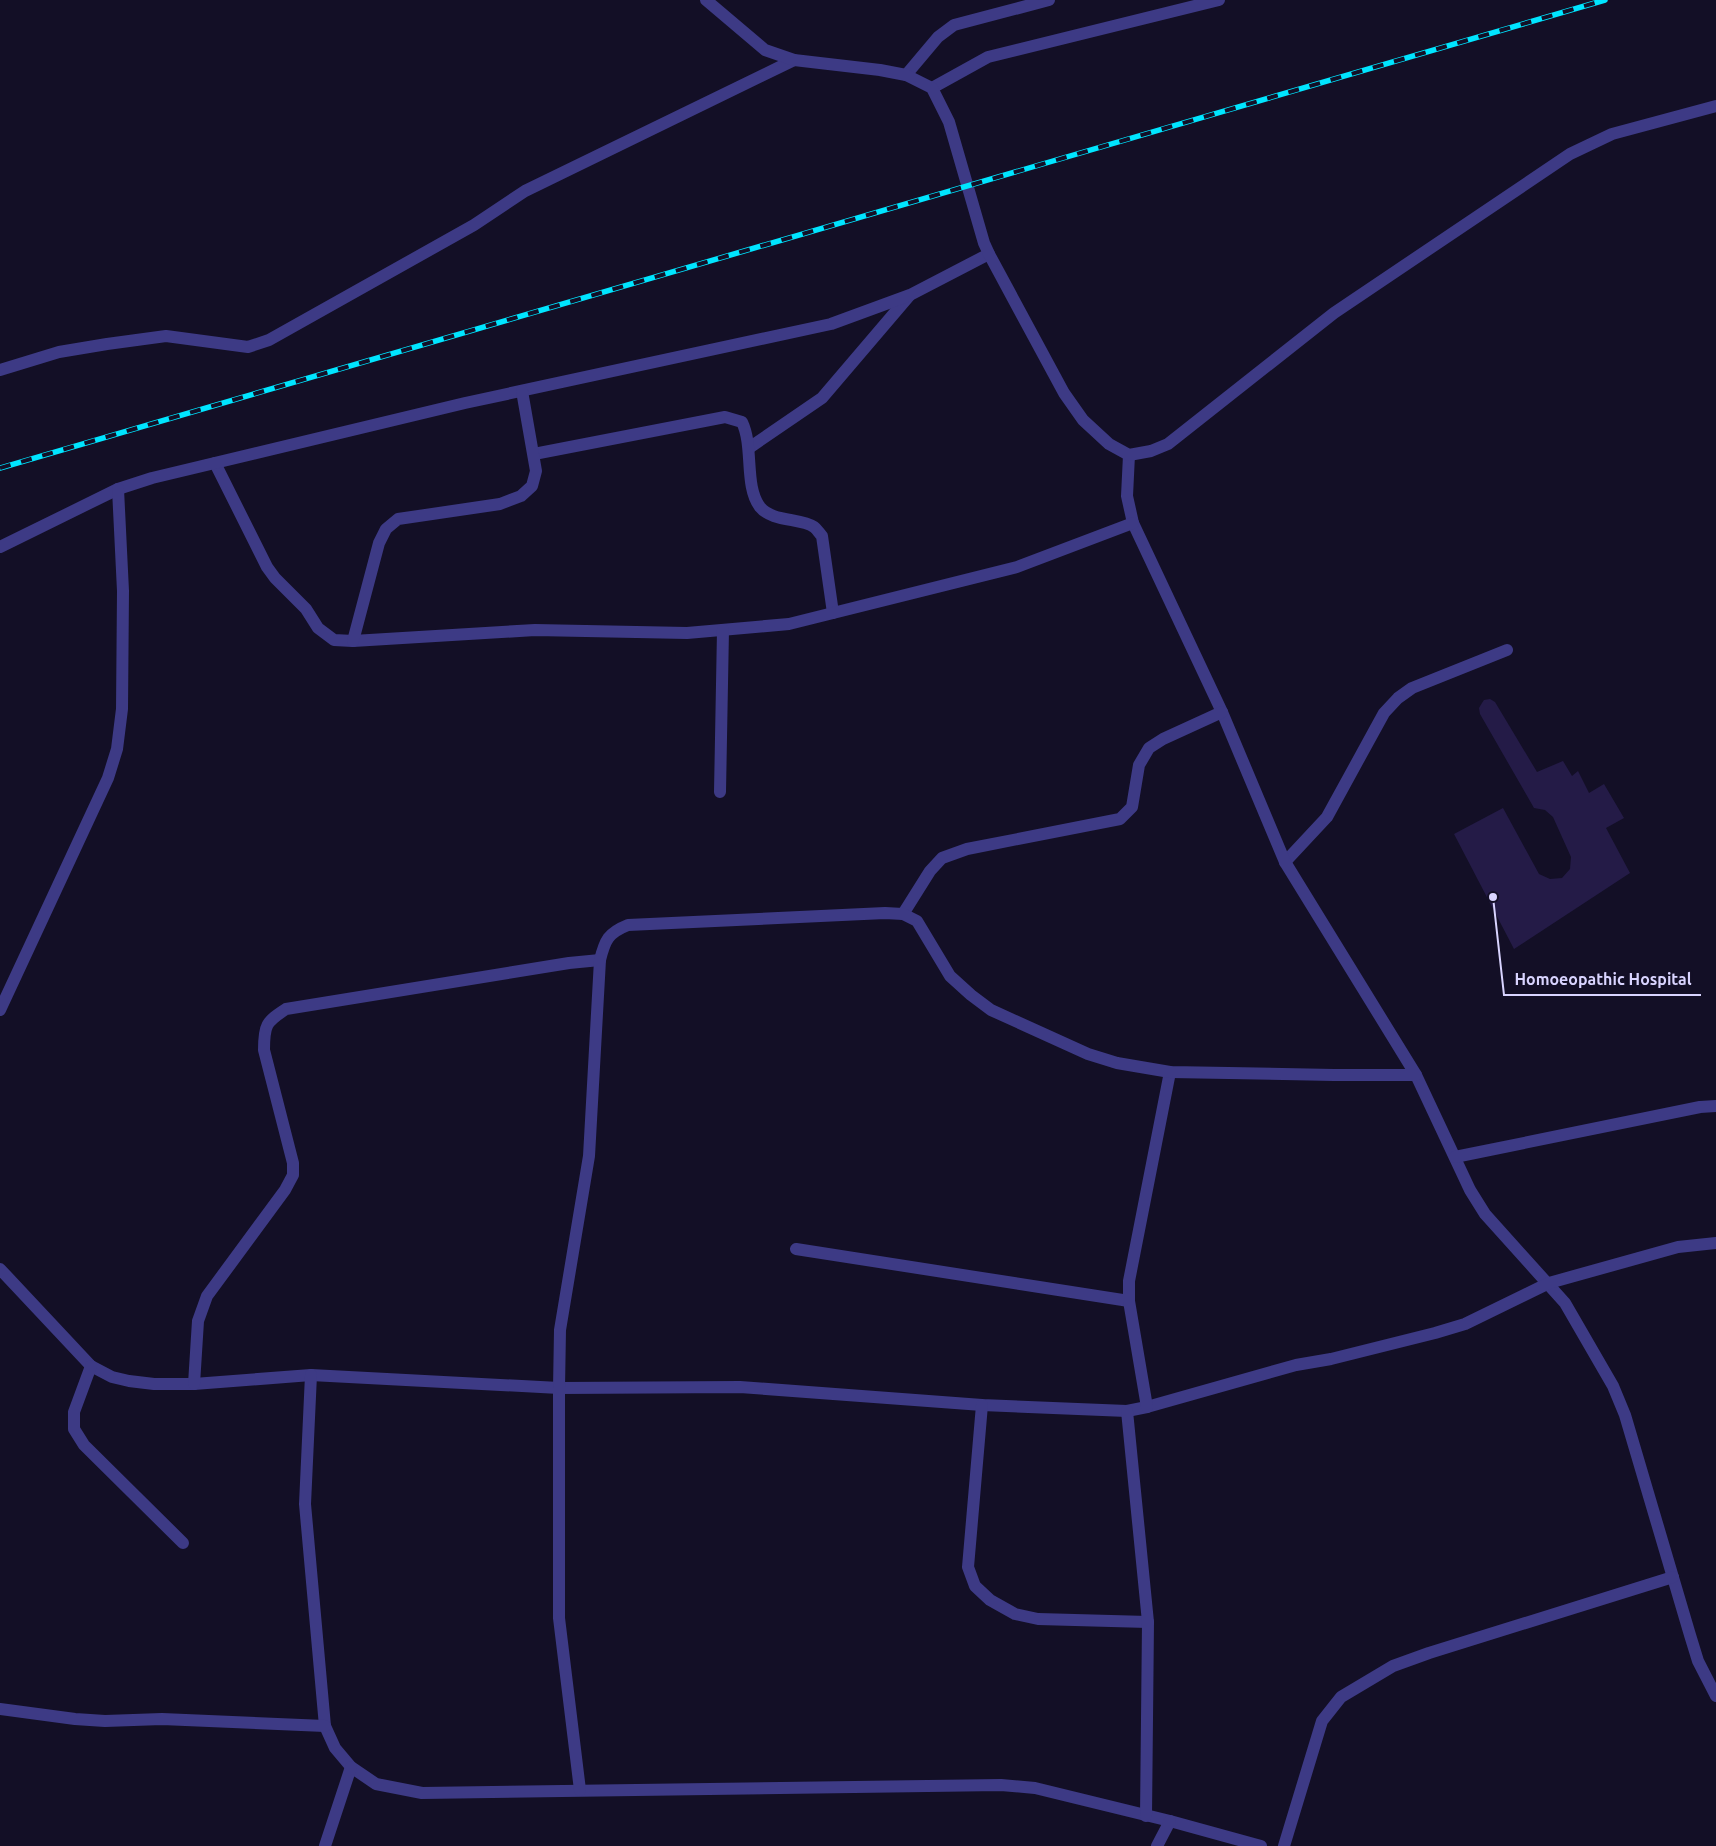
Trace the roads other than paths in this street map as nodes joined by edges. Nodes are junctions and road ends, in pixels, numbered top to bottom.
1 (706, 0) edge
2 (1049, 0) edge
3 (1219, 0) edge
4 (794, 60) junction
5 (906, 75) junction
6 (932, 88) junction
7 (1716, 106) edge
8 (987, 249) junction
9 (910, 295) junction
10 (0, 370) edge
11 (522, 391) junction
12 (749, 448) junction
13 (534, 454) junction
14 (1129, 455) junction
15 (215, 463) junction
16 (118, 489) junction
17 (1133, 523) junction
18 (0, 547) edge
19 (833, 613) junction
20 (723, 630) junction
21 (353, 641) junction
22 (1507, 650) dead end
23 (1222, 712) junction
24 (720, 792) dead end
25 (1285, 862) junction
26 (903, 914) junction
27 (600, 960) junction
28 (0, 1010) edge
29 (1170, 1072) junction
30 (1416, 1075) junction
31 (1716, 1106) edge
32 (1455, 1157) junction
33 (1716, 1243) edge
34 (796, 1249) dead end
35 (0, 1269) edge
36 (1549, 1283) junction
37 (1129, 1301) junction
38 (90, 1366) junction
39 (311, 1375) junction
40 (194, 1384) junction
41 (559, 1388) junction
42 (982, 1405) junction
43 (1147, 1408) junction
44 (1126, 1411) junction
45 (183, 1543) dead end
46 (1672, 1577) junction
47 (1148, 1622) junction
48 (1716, 1696) edge
49 (0, 1709) edge
50 (325, 1726) junction
51 (351, 1767) junction
52 (580, 1790) junction
53 (1146, 1816) junction
54 (1170, 1821) junction
55 (325, 1846) edge
56 (1157, 1846) edge
57 (1261, 1846) edge
58 (1284, 1846) edge

1 - 4 street
2 - 5 street
3 - 6 street
4 - 5 street
4 - 10 street
5 - 6 street
6 - 8 street
7 - 14 street
8 - 9 street
8 - 14 street
9 - 11 street
9 - 12 street
11 - 13 street
11 - 15 street
12 - 13 street
12 - 19 street
13 - 21 street
14 - 17 street
15 - 16 street
15 - 21 street
16 - 18 street
16 - 28 street
17 - 19 street
17 - 23 street
19 - 20 street
20 - 21 street
20 - 24 street
22 - 25 street
23 - 25 street
23 - 26 street
25 - 30 street
26 - 27 street
26 - 29 street
27 - 40 street
27 - 41 street
29 - 30 street
29 - 37 street
30 - 32 street
31 - 32 street
32 - 36 street
33 - 36 street
34 - 37 street
35 - 38 street
36 - 43 street
36 - 46 street
37 - 43 street
38 - 40 street
38 - 45 street
39 - 40 street
39 - 41 street
39 - 50 street
41 - 42 street
41 - 52 street
42 - 44 street
42 - 47 street
43 - 44 street
44 - 47 street
46 - 48 street
46 - 58 street
47 - 53 street
49 - 50 street
50 - 51 street
51 - 52 street
51 - 55 street
52 - 53 street
53 - 54 street
54 - 56 street
54 - 57 street

